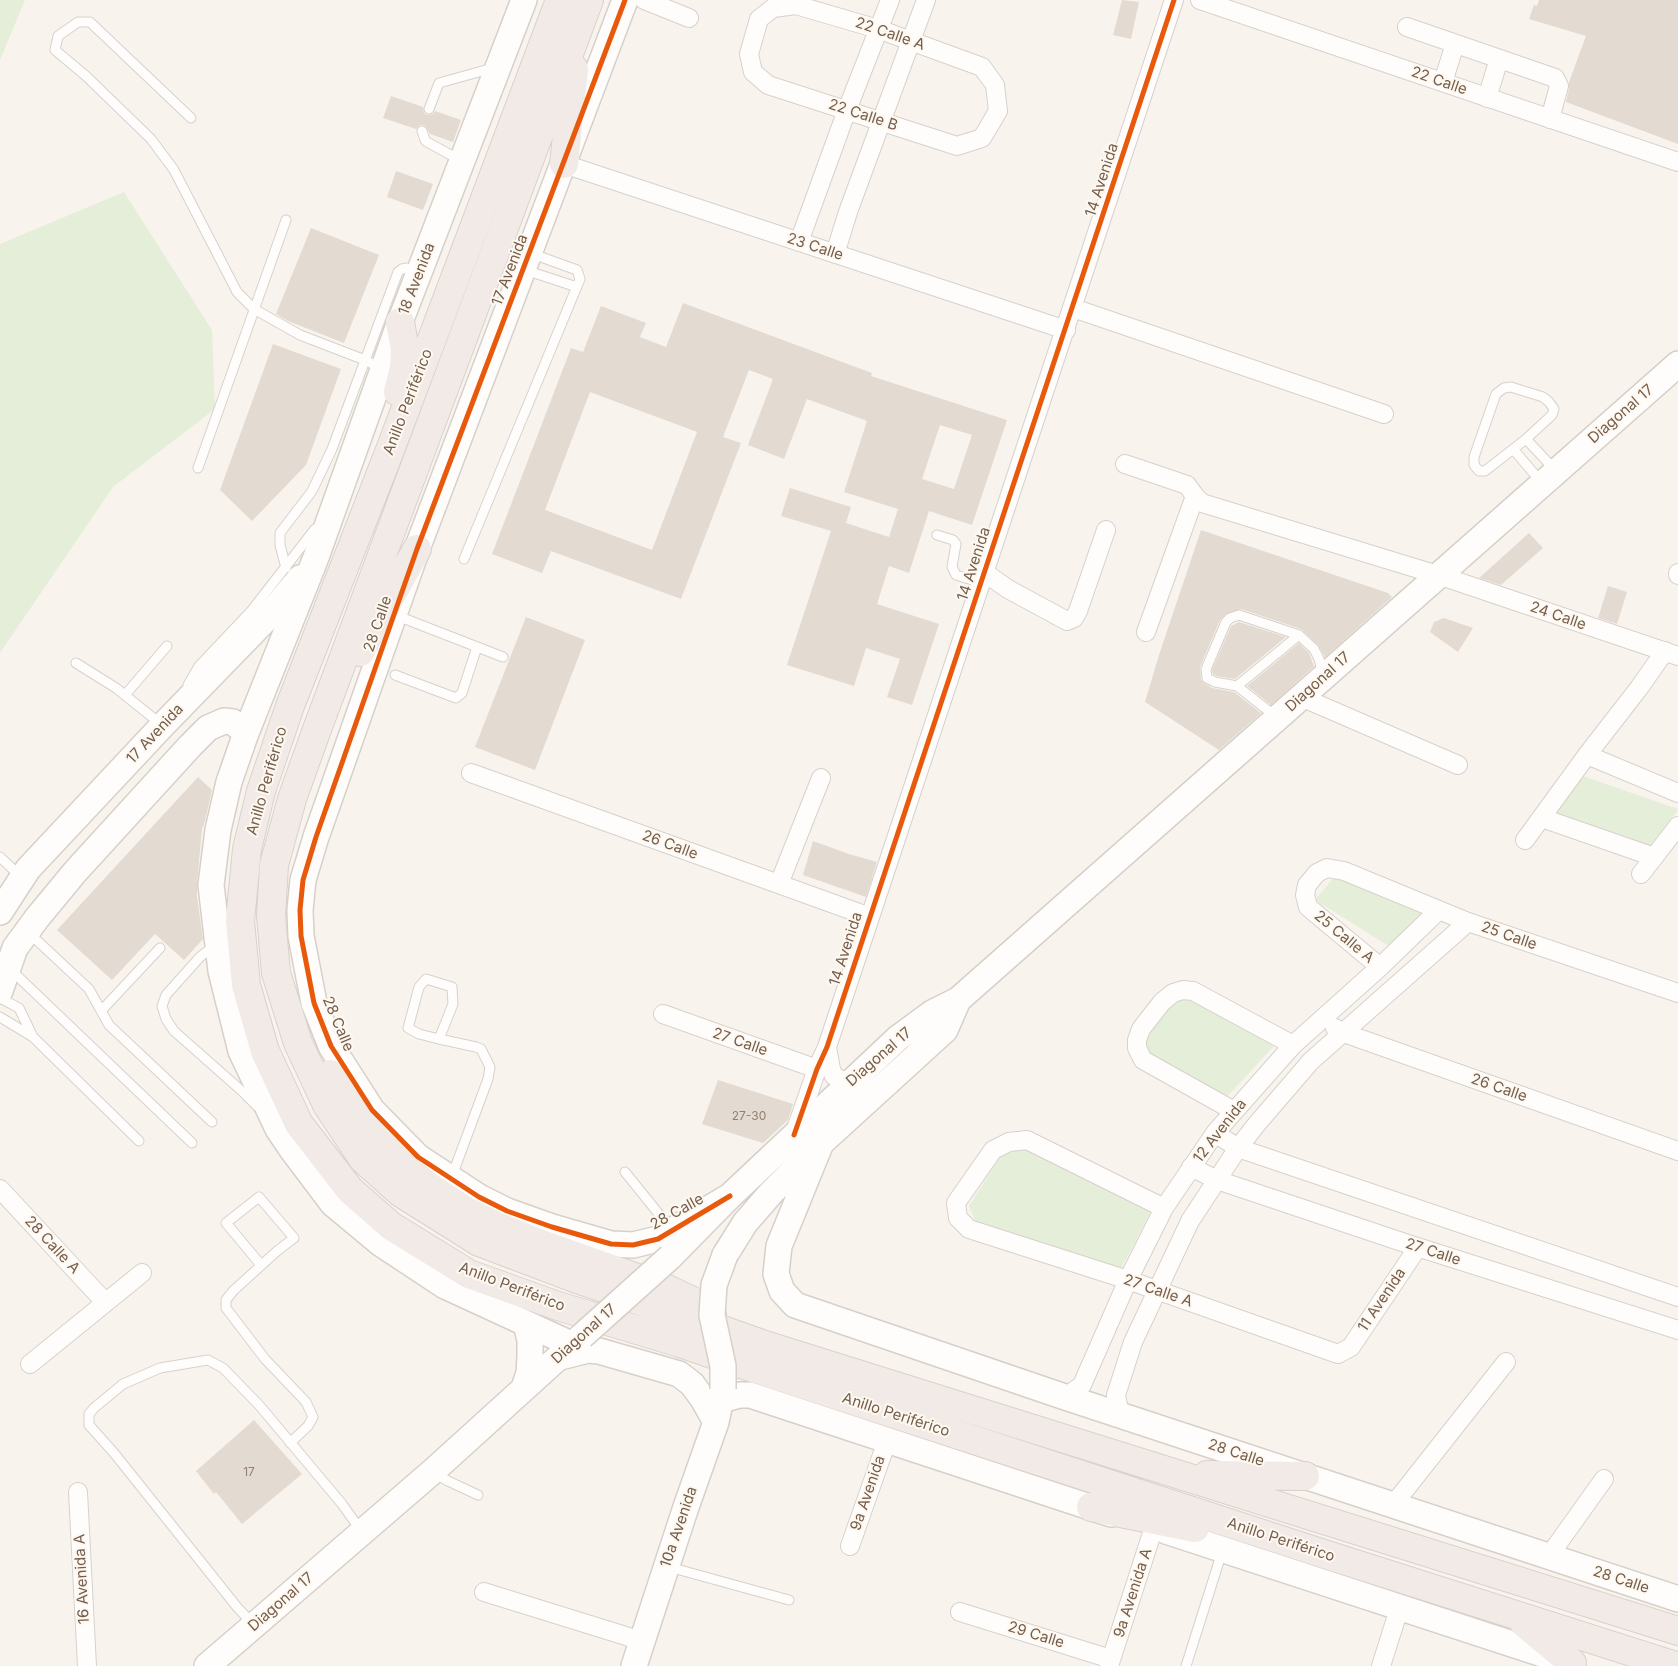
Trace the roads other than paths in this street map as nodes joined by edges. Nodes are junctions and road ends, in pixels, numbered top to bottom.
1 (524, 0) edge
2 (560, 0) edge
3 (589, 0) edge
4 (625, 0) edge
5 (644, 0) edge
6 (890, 0) edge
7 (926, 0) edge
8 (1174, 0) edge
9 (1200, 0) edge
10 (690, 18) dead end
11 (1407, 27) dead end
12 (578, 29) junction
13 (878, 29) junction
14 (911, 41) junction
15 (1455, 44) junction
16 (1499, 59) junction
17 (498, 67) junction
18 (1443, 82) junction
19 (768, 84) joint
20 (1487, 98) junction
21 (429, 109) dead end
22 (847, 110) junction
23 (191, 118) dead end
24 (1550, 119) junction
25 (882, 121) junction
26 (422, 131) dead end
27 (957, 146) joint
28 (462, 162) junction
29 (1678, 162) edge
30 (564, 164) junction
31 (286, 220) dead end
32 (799, 242) junction
33 (835, 254) junction
34 (527, 261) junction
35 (419, 273) junction
36 (577, 288) junction
37 (1073, 308) junction
38 (254, 309) junction
39 (400, 322) junction
40 (1066, 330) junction
41 (1678, 364) edge
42 (374, 365) junction
43 (1384, 414) dead end
44 (1526, 439) junction
45 (1513, 449) junction
46 (390, 450) junction
47 (1126, 464) dead end
48 (198, 468) dead end
49 (1549, 477) junction
50 (343, 484) junction
51 (1195, 496) junction
52 (1106, 530) dead end
53 (937, 535) dead end
54 (417, 549) junction
55 (464, 558) dead end
56 (315, 560) junction
57 (286, 568) junction
58 (1438, 575) junction
59 (983, 578) junction
60 (394, 615) junction
61 (1146, 632) dead end
62 (1299, 635) junction
63 (167, 646) dead end
64 (477, 647) junction
65 (1671, 654) edge
66 (503, 657) dead end
67 (76, 663) dead end
68 (395, 675) dead end
69 (1323, 677) junction
70 (1237, 686) junction
71 (125, 695) junction
72 (1300, 698) junction
73 (1277, 718) junction
74 (163, 726) junction
75 (316, 732) junction
76 (246, 733) junction
77 (190, 746) junction
78 (1587, 755) junction
79 (1458, 765) dead end
80 (471, 772) dead end
81 (821, 778) dead end
82 (1678, 793) edge
83 (1542, 818) junction
84 (1678, 826) edge
85 (1525, 840) dead end
86 (0, 857) edge
87 (1654, 857) junction
88 (1344, 871) joint
89 (1641, 874) dead end
90 (22, 878) junction
91 (779, 884) junction
92 (1439, 910) junction
93 (0, 912) edge
94 (870, 917) junction
95 (1468, 922) junction
96 (27, 931) junction
97 (217, 943) junction
98 (160, 948) dead end
99 (1380, 967) junction
100 (8, 968) junction
101 (276, 973) junction
102 (0, 991) edge
103 (1678, 992) edge
104 (0, 998) edge
105 (958, 1000) junction
106 (101, 1010) junction
107 (663, 1014) dead end
108 (0, 1017) edge
109 (1323, 1020) junction
110 (1344, 1033) junction
111 (33, 1037) junction
112 (440, 1039) junction
113 (1293, 1045) junction
114 (828, 1047) junction
115 (817, 1069) junction
116 (852, 1081) junction
117 (1234, 1110) junction
118 (212, 1122) dead end
119 (278, 1129) junction
120 (1215, 1133) junction
121 (794, 1135) junction
122 (139, 1141) dead end
123 (192, 1143) dead end
124 (821, 1143) junction
125 (1238, 1148) junction
126 (1678, 1151) edge
127 (1191, 1168) junction
128 (625, 1172) dead end
129 (450, 1179) junction
130 (1217, 1180) junction
131 (0, 1188) edge
132 (730, 1196) junction
133 (1164, 1208) junction
134 (672, 1231) junction
135 (1418, 1247) junction
136 (261, 1265) junction
137 (142, 1273) dead end
138 (1128, 1280) junction
139 (1157, 1290) junction
140 (1678, 1297) edge
141 (104, 1302) junction
142 (712, 1315) junction
143 (526, 1324) junction
144 (1678, 1330) edge
145 (572, 1346) junction
146 (1345, 1352) joint
147 (1506, 1362) dead end
148 (30, 1364) dead end
149 (524, 1388) junction
150 (1062, 1396) junction
151 (720, 1403) junction
152 (1120, 1415) junction
153 (887, 1441) junction
154 (290, 1443) junction
155 (432, 1472) junction
156 (1177, 1474) junction
157 (1305, 1476) junction
158 (1604, 1479) dead end
159 (78, 1492) dead end
160 (478, 1495) dead end
161 (1393, 1505) junction
162 (1091, 1507) junction
163 (1154, 1527) junction
164 (362, 1532) junction
165 (850, 1546) dead end
166 (1223, 1549) junction
167 (1318, 1552) junction
168 (1549, 1556) junction
169 (666, 1566) junction
170 (484, 1592) dead end
171 (1678, 1599) edge
172 (789, 1600) dead end
173 (1400, 1606) junction
174 (960, 1612) dead end
175 (1513, 1614) junction
176 (254, 1625) junction
177 (1678, 1631) edge
178 (642, 1641) junction
179 (1110, 1662) edge
180 (213, 1665) edge
181 (1576, 1665) edge
182 (87, 1666) edge
183 (634, 1666) edge
184 (1186, 1666) edge
185 (1381, 1666) edge
186 (1676, 1666) edge

1 - 17 street, 18 Avenida
2 - 46 highway, Anillo Periférico
3 - 12 highway, Anillo Periférico
4 - 30 street, 17 Avenida
5 - 10 street
6 - 13 street
7 - 14 street
8 - 37 street, 14 Avenida
9 - 18 street, 22 Calle
11 - 15 street
12 - 30 highway
12 - 75 highway, Anillo Periférico
13 - 14 street, 22 Calle A
13 - 19 street, 22 Calle A
13 - 22 street
14 - 25 street
14 - 27 street, 22 Calle A
15 - 16 street
15 - 18 street
16 - 20 street
16 - 24 street
17 - 21 lane
17 - 28 street, 18 Avenida
18 - 20 street, 22 Calle
19 - 22 street, 22 Calle B
20 - 24 street, 22 Calle
22 - 25 street, 22 Calle B
22 - 32 street
23 - 38 lane
24 - 29 street, 22 Calle
25 - 27 street, 22 Calle B
25 - 33 street
26 - 28 lane
28 - 35 street, 18 Avenida
30 - 32 street, 23 Calle
30 - 34 street, 17 Avenida
31 - 38 lane
32 - 33 street, 23 Calle
33 - 40 street, 23 Calle
34 - 36 lane
34 - 36 lane
34 - 54 street, 17 Avenida
35 - 39 street, 18 Avenida
35 - 42 lane
36 - 55 lane
37 - 40 street, 14 Avenida
37 - 43 street
38 - 42 lane
38 - 48 lane
39 - 42 street, 18 Avenida
39 - 46 highway
40 - 59 street, 14 Avenida
41 - 49 street, Diagonal 17
42 - 50 street, 18 Avenida
42 - 57 lane
44 - 45 lane
44 - 45 lane
44 - 49 lane
45 - 49 lane
46 - 167 highway, Anillo Periférico
47 - 51 street, 24 Calle
49 - 58 street, Diagonal 17
50 - 56 street, 18 Avenida
50 - 57 lane
51 - 58 street, 24 Calle
51 - 61 street
52 - 59 street
53 - 59 lane
54 - 60 street, 28 Calle
54 - 75 highway
56 - 74 street, 17 Avenida
56 - 76 street, Anillo Periférico
57 - 74 lane
58 - 65 street, 24 Calle
58 - 69 street, Diagonal 17
59 - 94 street, 14 Avenida
60 - 64 lane
60 - 129 street, 28 Calle
62 - 69 lane
62 - 70 lane
62 - 70 lane
63 - 71 lane
64 - 66 lane
64 - 68 lane
65 - 78 street
67 - 71 lane
69 - 72 street, Diagonal 17
70 - 73 lane
71 - 74 lane
72 - 73 street, Diagonal 17
72 - 79 street
73 - 105 street, Diagonal 17
74 - 77 street
74 - 90 street, 17 Avenida
75 - 101 highway, Anillo Periférico
76 - 77 street
76 - 97 street, Anillo Periférico
77 - 96 street
78 - 82 street
78 - 83 street
80 - 91 street, 26 Calle
81 - 91 street
83 - 85 street
83 - 87 street
84 - 87 street
86 - 90 lane
87 - 89 street
88 - 92 street, 25 Calle
88 - 99 street, 25 Calle A
90 - 93 street, 17 Avenida
91 - 94 street, 26 Calle
92 - 95 street, 25 Calle
92 - 99 street, 12 Avenida
94 - 114 street, 14 Avenida
95 - 103 street, 25 Calle
95 - 110 street, 12 Avenida
96 - 100 street
96 - 106 lane
97 - 119 street, Anillo Periférico
97 - 119 lane
98 - 106 lane
99 - 109 street, 12 Avenida
100 - 102 street
100 - 123 lane
101 - 142 highway
101 - 156 highway, Anillo Periférico
104 - 111 lane
105 - 116 street, Diagonal 17
105 - 124 street, Diagonal 17
106 - 118 lane
107 - 115 street, 27 Calle
108 - 111 lane
109 - 110 street, 26 Calle
109 - 113 street, 12 Avenida
110 - 125 street, 12 Avenida
110 - 126 street, 26 Calle
111 - 122 lane
112 - 112 lane
112 - 129 lane
113 - 117 street, 12 Avenida
113 - 117 street
114 - 115 street, 14 Avenida
114 - 116 street, 14 Avenida
115 - 121 street, 14 Avenida
116 - 121 street, Diagonal 17
117 - 120 street, 12 Avenida
119 - 143 street, Anillo Periférico
120 - 125 street
120 - 127 street, 12 Avenida
121 - 132 street, Diagonal 17
124 - 142 street, Diagonal 17, bridge
124 - 150 street, 28 Calle
125 - 130 street, 12 Avenida
125 - 140 street
127 - 130 street, 27 Calle
127 - 133 street, 12 Avenida
128 - 134 lane
129 - 134 street, 28 Calle
130 - 135 street, 27 Calle
130 - 139 street, 12 Avenida
131 - 141 street, 28 Calle A
132 - 134 street, 28 Calle
132 - 145 street, Diagonal 17, bridge
133 - 138 street, 12 Avenida
133 - 138 street, 27 Calle A
135 - 144 street, 27 Calle
135 - 146 street, 11 Avenida
136 - 136 lane
136 - 154 lane
137 - 141 street
138 - 139 street, 27 Calle A
138 - 150 street, 12 Avenida
139 - 146 street, 27 Calle A
139 - 152 street, 12 Avenida
141 - 148 street
142 - 151 street, Diagonal 17, bridge
143 - 145 street, Anillo Periférico
143 - 149 street
145 - 149 street, Diagonal 17
145 - 151 street
147 - 161 street
149 - 155 street, Diagonal 17
150 - 152 street, 28 Calle
151 - 153 street
151 - 169 street, 10a Avenida
152 - 157 street, 28 Calle
153 - 162 street
153 - 165 street, 9a Avenida
154 - 164 lane
154 - 176 lane
155 - 160 lane
155 - 164 street, Diagonal 17
156 - 157 highway
156 - 177 highway, Anillo Periférico
157 - 161 street, 28 Calle
158 - 168 street
159 - 182 street, 16 Avenida A
161 - 168 street, 28 Calle
162 - 163 street
162 - 167 highway
163 - 166 street
163 - 179 street, 9a Avenida A
164 - 176 street, Diagonal 17
166 - 173 street
166 - 184 lane
167 - 175 highway, Anillo Periférico
168 - 171 street, 28 Calle
169 - 172 lane
169 - 178 street, 10a Avenida
170 - 178 street
173 - 181 street
173 - 185 street
174 - 179 street, 29 Calle
175 - 181 highway
175 - 186 highway, Anillo Periférico
176 - 180 street, Diagonal 17
178 - 183 street, 10a Avenida

